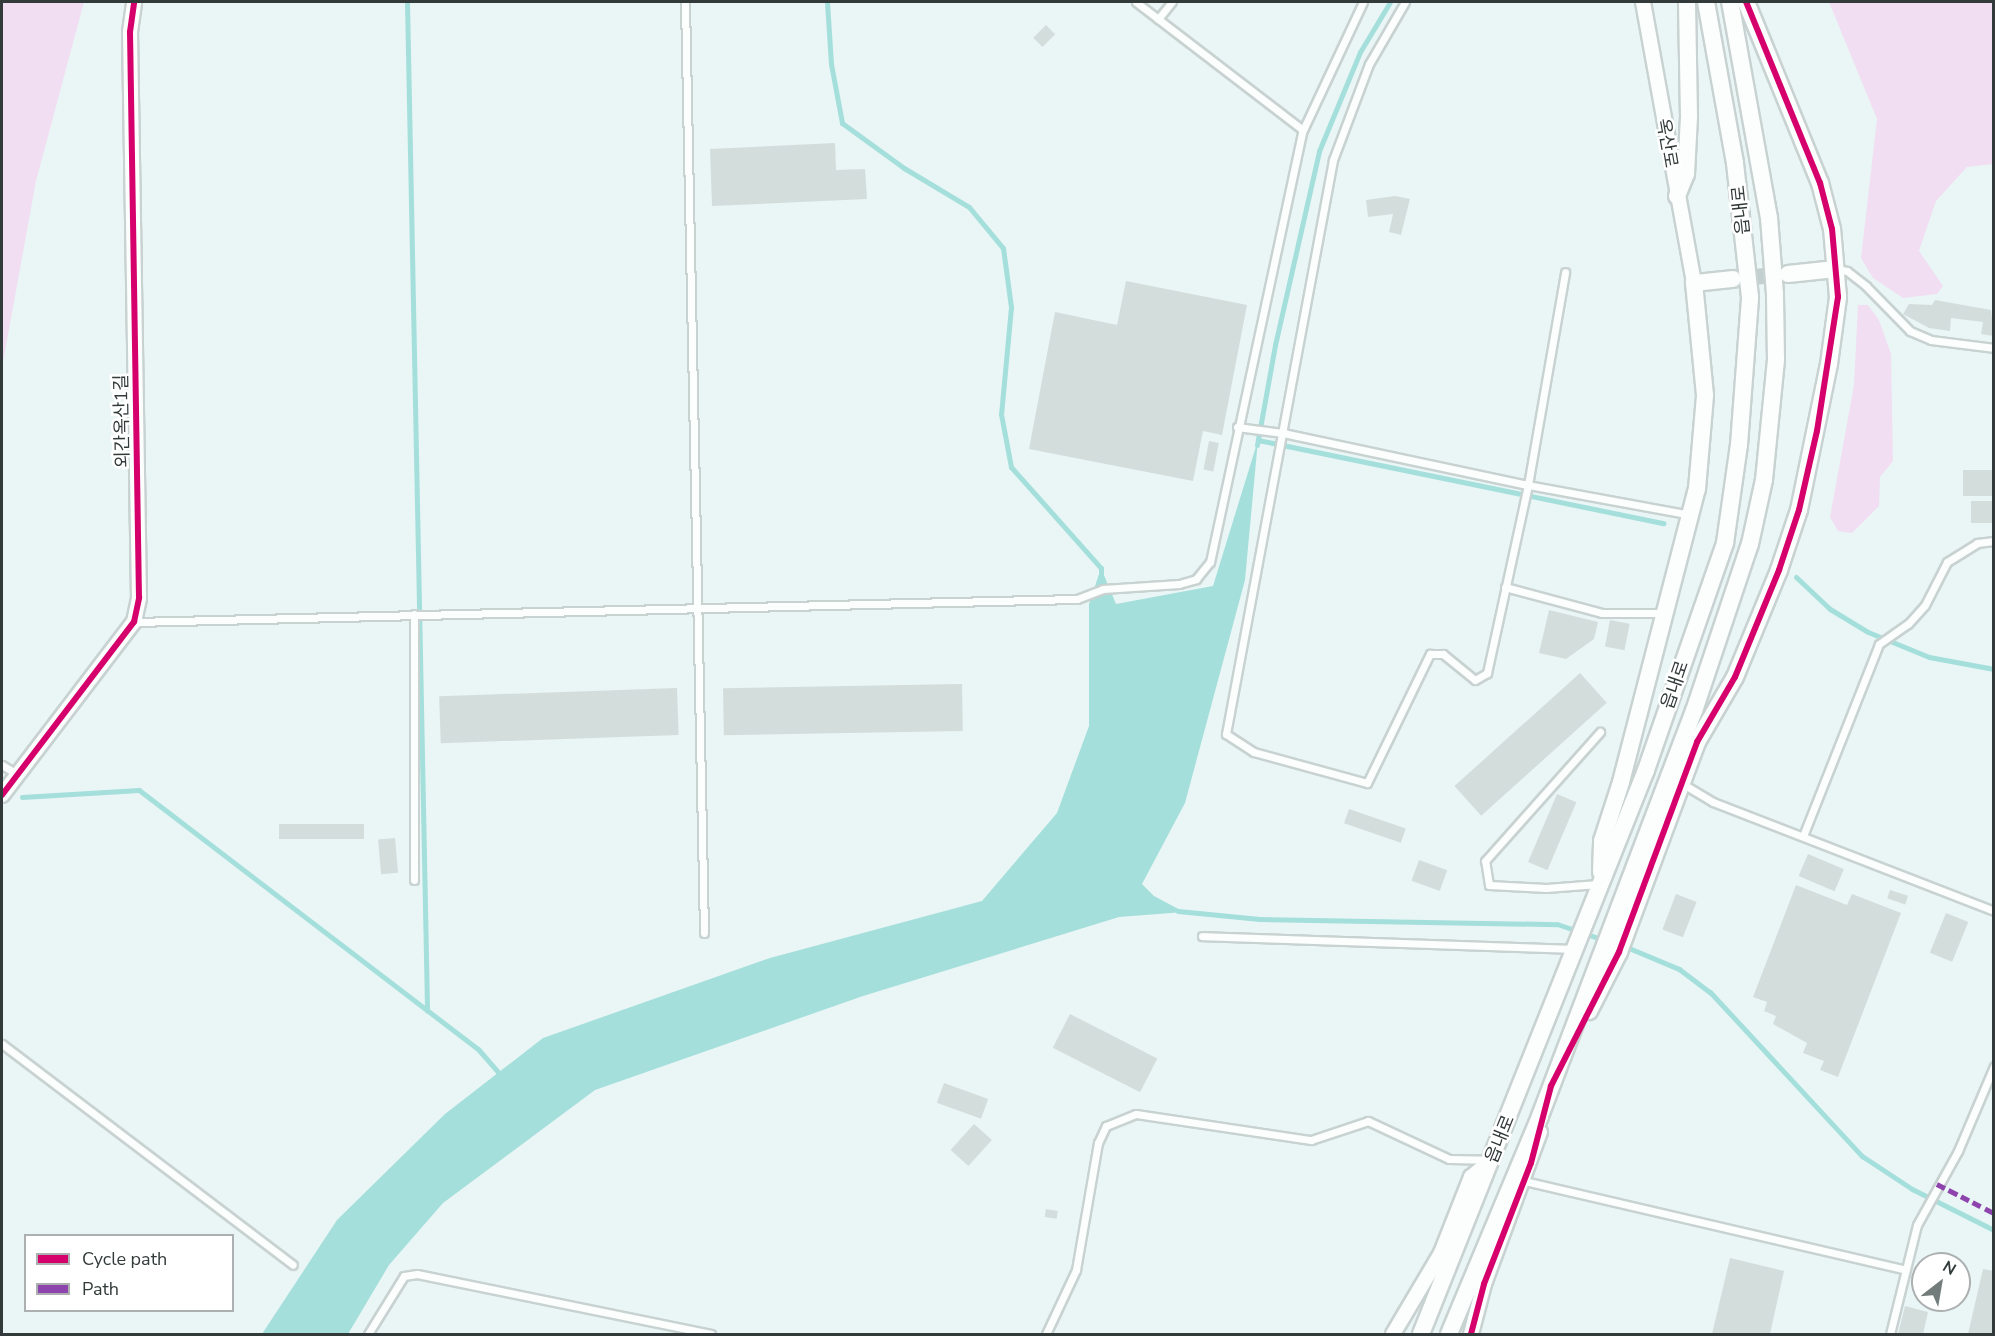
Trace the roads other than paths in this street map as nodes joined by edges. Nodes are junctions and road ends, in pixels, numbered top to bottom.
1 (134, 2) edge
2 (685, 2) edge
3 (1137, 2) edge
4 (1172, 2) edge
5 (1363, 2) edge
6 (1405, 2) edge
7 (1643, 2) edge
8 (1687, 2) edge
9 (1706, 2) edge
10 (1730, 2) edge
11 (1746, 2) edge
12 (1158, 19) junction
13 (1303, 130) junction
14 (1677, 196) junction
15 (1836, 269) junction
16 (1565, 272) dead end
17 (1788, 274) tunnel mouth
18 (1732, 279) tunnel mouth
19 (1694, 283) junction
20 (1994, 348) edge
21 (1237, 427) junction
22 (1283, 433) junction
23 (1528, 485) junction
24 (1691, 515) junction
25 (1994, 541) edge
26 (1505, 587) junction
27 (699, 607) junction
28 (1666, 613) junction
29 (414, 614) junction
30 (134, 622) junction
31 (1600, 732) dead end
32 (2, 765) edge
33 (17, 774) junction
34 (1681, 783) junction
35 (2, 795) edge
36 (1803, 836) junction
37 (414, 880) dead end
38 (1601, 884) junction
39 (1994, 912) edge
40 (704, 933) dead end
41 (1202, 936) dead end
42 (1576, 946) junction
43 (2, 1044) edge
44 (1994, 1066) edge
45 (1551, 1086) junction
46 (1491, 1160) junction
47 (1524, 1181) junction
48 (293, 1265) dead end
49 (1903, 1269) junction
50 (368, 1335) edge
51 (711, 1335) edge
52 (1046, 1335) edge
53 (1393, 1335) edge
54 (1421, 1335) edge
55 (1449, 1335) edge
56 (1471, 1335) edge
57 (1890, 1335) edge

1 - 30 street, 외간옥산1길
2 - 27 lane
3 - 12 lane
4 - 12 lane
5 - 13 lane
6 - 22 lane
7 - 14 street, 옥산로
8 - 14 street
9 - 38 street, 읍내로
10 - 45 street, 읍내로
11 - 15 street
12 - 13 lane
13 - 21 lane
14 - 19 street, 옥산로
15 - 17 street
15 - 20 lane
15 - 34 street
16 - 23 lane
18 - 19 street
19 - 24 street
21 - 22 lane
21 - 27 lane
22 - 23 lane
22 - 26 lane
23 - 24 lane
23 - 26 lane
24 - 28 street
25 - 36 lane
26 - 28 lane
27 - 29 lane
27 - 40 lane
28 - 38 street
29 - 30 lane
29 - 37 lane
30 - 33 street, 외간옥산1길
31 - 38 lane
32 - 33 lane
33 - 35 street, 외간옥산1길
34 - 36 lane
34 - 45 street
36 - 39 lane
38 - 42 street, 읍내로
41 - 42 lane
42 - 46 street, 읍내로
43 - 48 lane
44 - 49 lane
45 - 47 street
45 - 55 street, 읍내로
46 - 52 lane
46 - 53 street
46 - 54 street, 읍내로
47 - 49 lane
47 - 56 street
49 - 57 lane
50 - 51 lane

